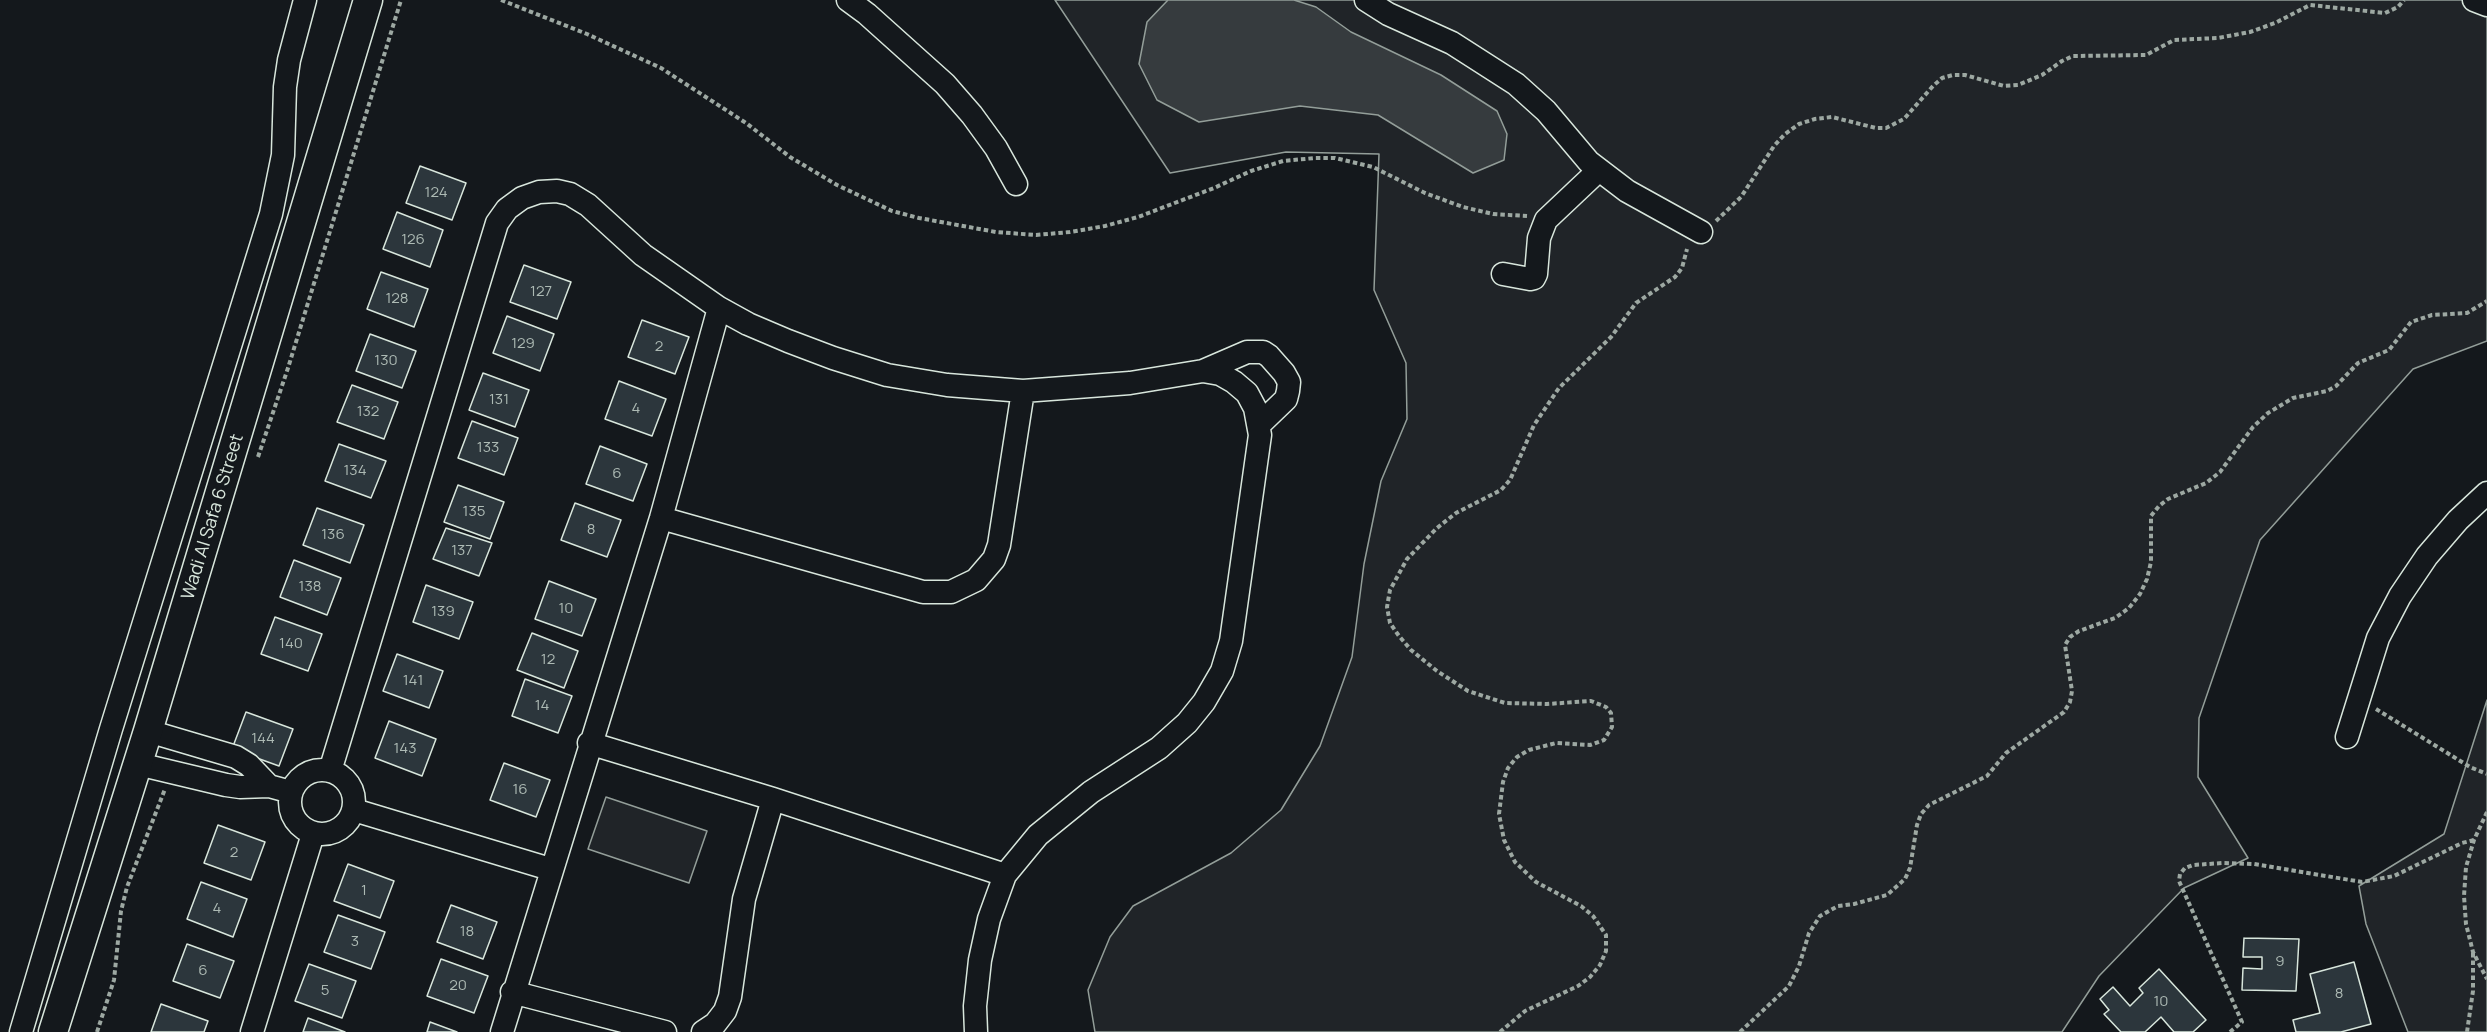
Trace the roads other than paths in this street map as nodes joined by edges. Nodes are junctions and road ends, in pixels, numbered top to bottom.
1 (305, 0) edge
2 (368, 0) edge
3 (848, 0) edge
4 (1366, 0) edge
5 (2474, 0) edge
6 (2487, 5) edge
7 (870, 7) edge
8 (1599, 170) junction
9 (1016, 184) dead end
10 (1701, 232) road end
11 (1503, 274) dead end
12 (719, 308) junction
13 (1203, 371) junction
14 (1023, 391) junction
15 (1260, 424) junction
16 (2487, 494) edge
17 (661, 518) junction
18 (148, 731) junction
19 (2347, 737) dead end
20 (189, 741) junction
21 (589, 743) junction
22 (138, 764) junction
23 (330, 771) junction
24 (175, 773) junction
25 (269, 786) junction
26 (291, 792) junction
27 (773, 799) junction
28 (354, 810) junction
29 (313, 834) junction
30 (550, 869) junction
31 (1005, 875) junction
32 (512, 992) junction
33 (21, 1032) edge
34 (53, 1032) edge
35 (252, 1032) edge
36 (502, 1032) edge
37 (665, 1032) edge
38 (703, 1032) edge
39 (976, 1032) edge

1 - 33 street
2 - 18 main road, Wadi Al Safa 6 Street
3 - 7 street
4 - 8 street
5 - 6 street
7 - 9 street
8 - 10 street
8 - 11 street
12 - 14 street
12 - 17 street
12 - 23 street
13 - 14 street
13 - 15 street
13 - 15 street
14 - 17 street
15 - 31 street
16 - 19 street
17 - 21 street
18 - 20 street
18 - 22 main road, Wadi Al Safa 6 Street
20 - 24 street
20 - 25 street
21 - 27 street
21 - 30 street
22 - 24 street
22 - 34 main road, Wadi Al Safa 6 Street
23 - 26 street
23 - 28 street
24 - 25 street
25 - 26 street
26 - 29 street
27 - 31 street
27 - 38 street
28 - 29 street
28 - 30 street
29 - 35 street
30 - 32 street
31 - 39 street
32 - 36 street
32 - 37 street

